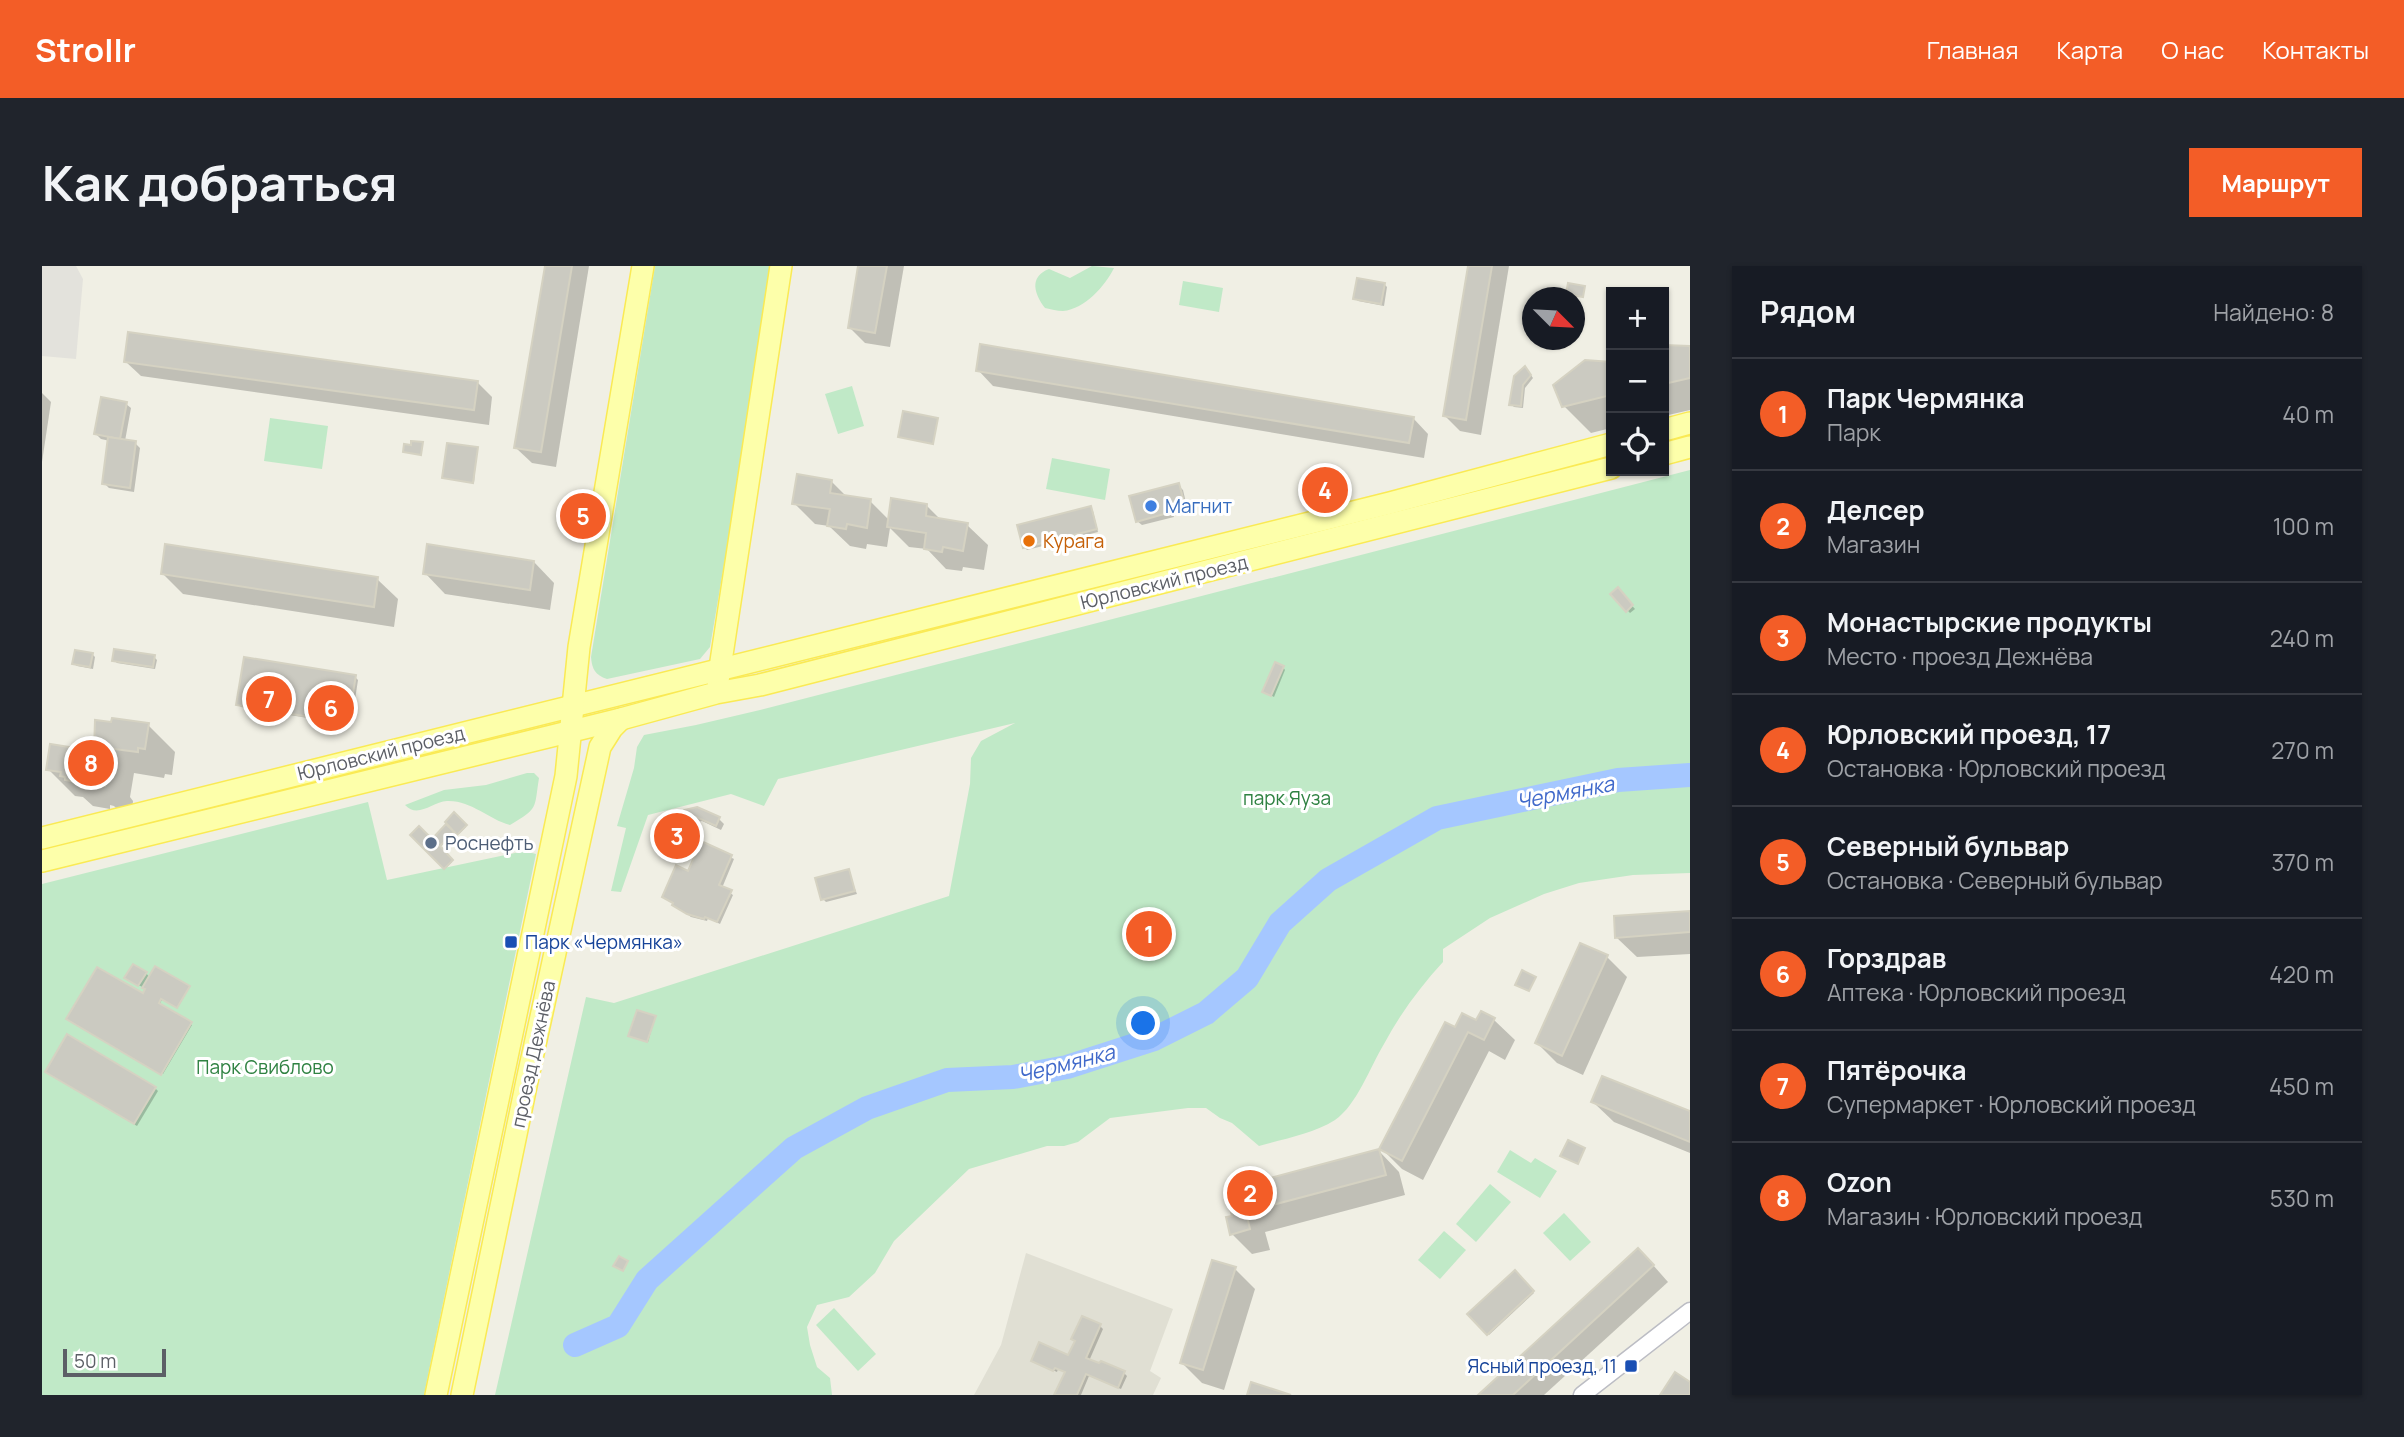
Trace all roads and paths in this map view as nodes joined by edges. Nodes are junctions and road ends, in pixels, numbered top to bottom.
1 (643, 266) edge
2 (781, 266) edge
3 (1690, 423) edge
4 (1669, 429) edge
5 (1606, 445) edge
6 (1690, 447) edge
7 (1669, 453) edge
8 (1606, 469) edge
9 (719, 668) junction
10 (716, 693) junction
11 (572, 706) junction
12 (621, 719) junction
13 (570, 731) junction
14 (42, 838) edge
15 (42, 861) edge
16 (1690, 1311) edge
17 (436, 1395) edge
18 (462, 1395) edge
19 (1582, 1395) edge

1 - 11 main road, проезд Дежнёва
2 - 9 main road
3 - 4 main road
5 - 9 main road, Юрловский проезд
6 - 7 main road
8 - 10 main road, Юрловский проезд
9 - 10 main road
9 - 11 main road, Юрловский проезд
10 - 12 main road, Юрловский проезд
11 - 13 main road, проезд Дежнёва
11 - 14 main road, Юрловский проезд
12 - 13 main road, Юрловский проезд
12 - 18 main road, проезд Дежнёва
13 - 15 main road, Юрловский проезд
13 - 17 main road, проезд Дежнёва
16 - 19 street

